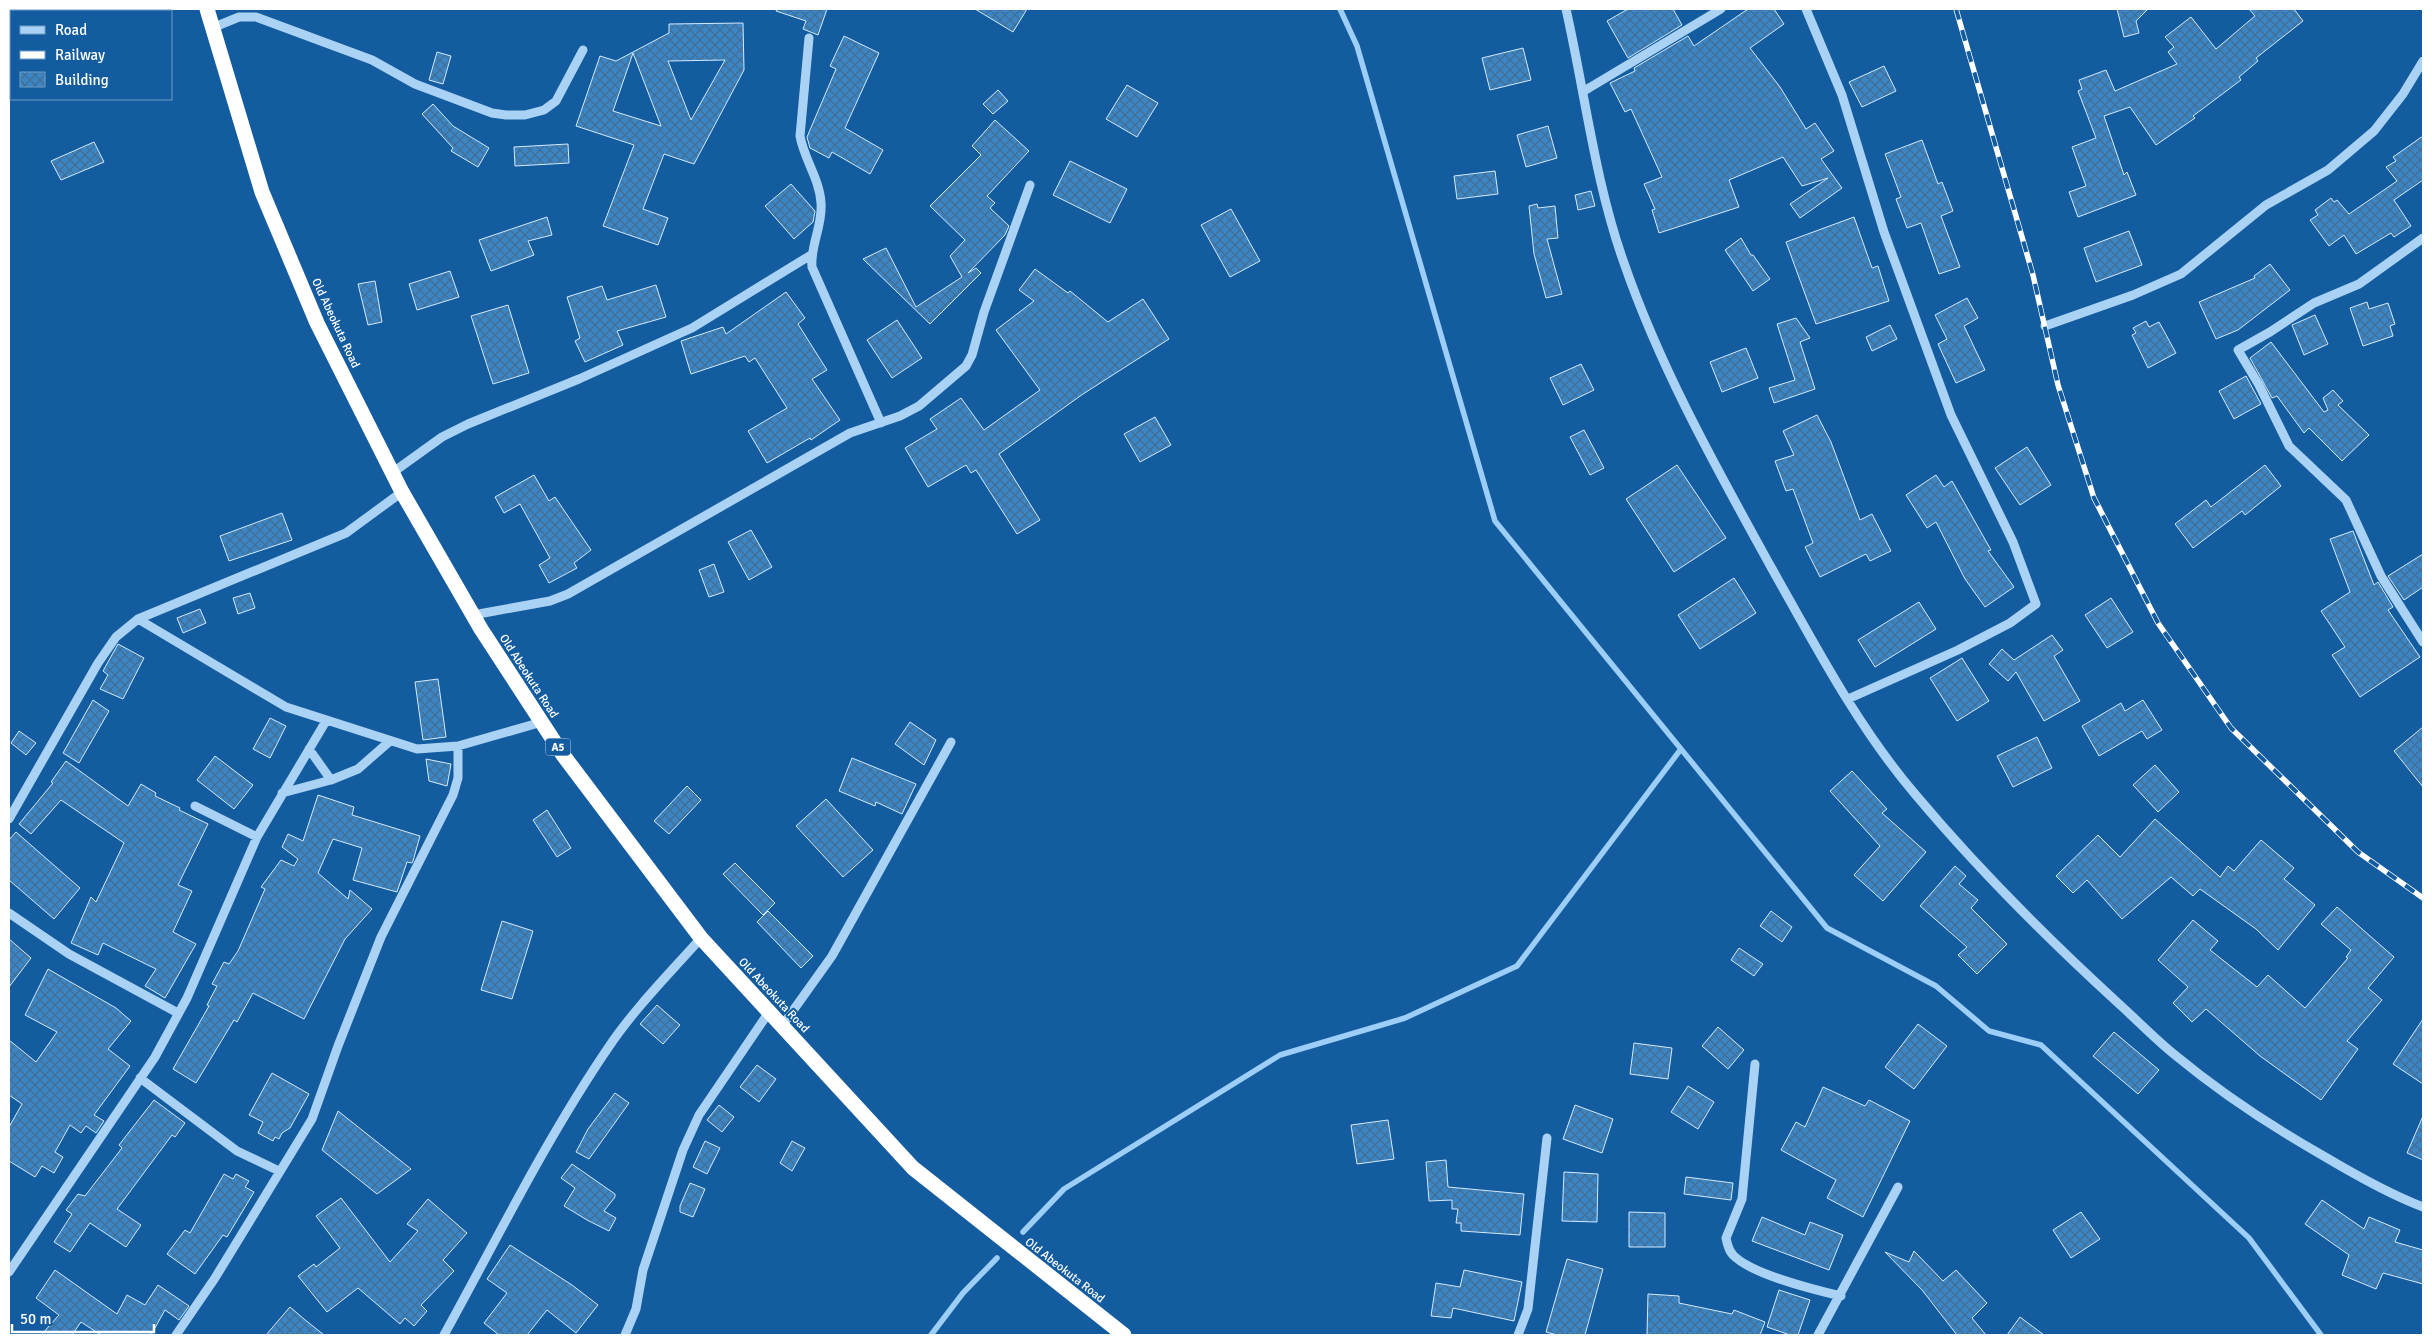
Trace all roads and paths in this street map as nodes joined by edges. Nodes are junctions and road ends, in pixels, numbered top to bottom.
1 (206, 9) edge
2 (1566, 9) edge
3 (1720, 9) edge
4 (1806, 9) edge
5 (212, 28) junction
6 (809, 38) dead end
7 (583, 50) dead end
8 (2423, 61) edge
9 (1584, 91) junction
10 (1030, 185) dead end
11 (2423, 238) edge
12 (811, 255) junction
13 (2045, 326) dead end
14 (881, 423) junction
15 (392, 473) junction
16 (402, 492) junction
17 (473, 615) junction
18 (138, 619) junction
19 (2423, 642) edge
20 (1848, 699) junction
21 (326, 721) junction
22 (542, 722) junction
23 (390, 741) junction
24 (951, 742) dead end
25 (458, 746) junction
26 (309, 749) junction
27 (331, 780) junction
28 (282, 793) junction
29 (195, 806) dead end
30 (9, 819) edge
31 (256, 837) junction
32 (9, 913) edge
33 (701, 938) junction
34 (769, 1012) junction
35 (178, 1013) junction
36 (782, 1026) junction
37 (1755, 1064) dead end
38 (140, 1078) junction
39 (1548, 1138) dead end
40 (279, 1170) junction
41 (1898, 1187) dead end
42 (2423, 1207) edge
43 (9, 1272) edge
44 (1841, 1296) junction
45 (176, 1335) edge
46 (444, 1335) edge
47 (626, 1335) edge
48 (1124, 1335) edge
49 (1518, 1335) edge
50 (1818, 1335) edge

1 - 5 highway, Old Abeokuta Road / A5
2 - 9 street
3 - 9 street
4 - 20 street
5 - 7 street
5 - 15 highway, Old Abeokuta Road / A5
6 - 12 street
8 - 13 street
9 - 20 street
10 - 14 street
11 - 19 street
12 - 14 street
12 - 15 street
14 - 17 street
15 - 16 highway, Old Abeokuta Road / A5
16 - 17 highway, Old Abeokuta Road / A5
16 - 18 street
17 - 22 highway, Old Abeokuta Road / A5
18 - 21 street
18 - 30 street
20 - 42 street
21 - 23 street
21 - 26 street
22 - 25 street
22 - 33 highway, Old Abeokuta Road / A5
23 - 25 street
23 - 27 street
24 - 36 street
25 - 40 street
26 - 27 street
26 - 28 street
27 - 28 street
28 - 31 street
29 - 31 street
31 - 35 street
32 - 35 street
33 - 34 highway, Old Abeokuta Road / A5
33 - 46 street
34 - 36 highway, Old Abeokuta Road / A5
34 - 47 street
35 - 38 street
36 - 48 highway, Old Abeokuta Road / A5
37 - 44 street
38 - 40 street
38 - 43 street
39 - 49 street
40 - 45 street
41 - 44 street
44 - 50 street

